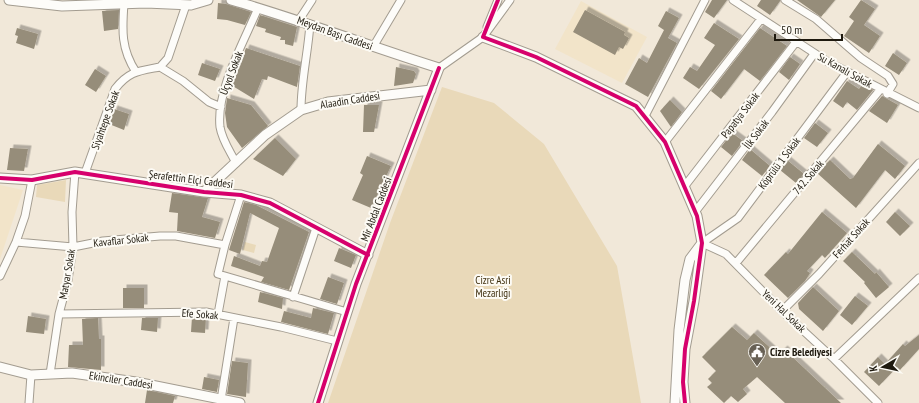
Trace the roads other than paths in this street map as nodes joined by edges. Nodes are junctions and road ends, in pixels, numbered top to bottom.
1 (9, 0) edge
2 (208, 0) edge
3 (231, 0) edge
4 (312, 0) edge
5 (401, 0) edge
6 (498, 0) edge
7 (510, 0) edge
8 (705, 0) edge
9 (733, 0) edge
10 (785, 0) edge
11 (147, 1) edge
12 (111, 2) edge
13 (124, 4) junction
14 (186, 5) junction
15 (258, 8) junction
16 (761, 19) junction
17 (299, 20) junction
18 (310, 24) junction
19 (483, 36) junction
20 (796, 42) junction
21 (372, 47) junction
22 (814, 54) junction
23 (160, 67) junction
24 (439, 68) junction
25 (136, 72) junction
26 (847, 72) junction
27 (431, 90) junction
28 (884, 92) junction
29 (221, 107) junction
30 (919, 108) edge
31 (302, 110) junction
32 (645, 116) junction
33 (665, 142) junction
34 (236, 163) junction
35 (919, 163) edge
36 (75, 172) junction
37 (85, 173) junction
38 (0, 178) edge
39 (32, 180) junction
40 (684, 187) junction
41 (204, 192) junction
42 (241, 194) junction
43 (695, 212) junction
44 (316, 228) junction
45 (16, 242) junction
46 (702, 243) junction
47 (225, 245) junction
48 (73, 247) junction
49 (368, 255) junction
50 (736, 263) junction
51 (0, 276) edge
52 (225, 276) junction
53 (919, 278) edge
54 (293, 297) junction
55 (782, 311) junction
56 (347, 312) junction
57 (59, 314) junction
58 (218, 314) junction
59 (234, 318) junction
60 (337, 341) junction
61 (834, 359) junction
62 (0, 367) edge
63 (50, 374) junction
64 (31, 375) junction
65 (210, 400) edge
66 (221, 400) junction
67 (29, 403) edge
68 (240, 403) edge
69 (318, 403) edge
70 (675, 403) edge
71 (685, 403) edge
72 (878, 403) edge

1 - 12 street
2 - 14 street
3 - 15 street, Meydan Başı Caddesi
4 - 17 street
5 - 21 street
6 - 19 street
7 - 19 street
8 - 32 street
9 - 16 street, Su Kanalı Sokak
10 - 28 street
11 - 13 street
11 - 14 street
12 - 13 street
13 - 25 street
14 - 23 street
15 - 17 street, Meydan Başı Caddesi
15 - 29 street, Üçyol Sokak
16 - 20 street, Su Kanalı Sokak
16 - 33 street
17 - 18 street, Meydan Başı Caddesi
18 - 21 street, Meydan Başı Caddesi
18 - 31 street
19 - 24 street
19 - 32 street
20 - 22 street, Su Kanalı Sokak
20 - 40 street, Papatya Sokak
21 - 24 street, Meydan Başı Caddesi
22 - 26 street, Su Kanalı Sokak
22 - 43 street, İlk Sokak
23 - 25 street, Siyahtepe Sokak
23 - 29 street
24 - 27 street, Mir Abdal Caddesi
25 - 37 street, Siyahtepe Sokak
26 - 28 street, Su Kanalı Sokak
26 - 46 street, Köprülü 1 Sokak
27 - 31 street, Alaadin Caddesi
27 - 49 street, Mir Abdal Caddesi
28 - 30 street, Su Kanalı Sokak
28 - 50 street, 742. Sokak
29 - 34 street, Üçyol Sokak
31 - 34 street, Alaadin Caddesi
32 - 33 street
33 - 40 street
34 - 41 street, Alaadin Caddesi
35 - 55 street, Ferhat Sokak
36 - 37 street, Şerafettin Elçi Caddesi
36 - 39 street, Şerafettin Elçi Caddesi
36 - 48 street, Matyar Sokak
37 - 41 street, Şerafettin Elçi Caddesi
38 - 39 street, Şerafettin Elçi Caddesi
39 - 45 street
40 - 43 street
41 - 42 street, Şerafettin Elçi Caddesi
42 - 44 street, Şerafettin Elçi Caddesi
42 - 47 street
43 - 46 street
44 - 49 street, Şerafettin Elçi Caddesi
44 - 54 street
45 - 48 street, Kavaflar Sokak
45 - 51 street
46 - 50 street, Yeni Hal Sokak
46 - 70 street
46 - 71 street
47 - 48 street, Kavaflar Sokak
47 - 52 street
48 - 57 street, Matyar Sokak
49 - 56 street, Mir Abdal Caddesi
50 - 55 street, Yeni Hal Sokak
52 - 54 street
52 - 58 street
53 - 61 street
54 - 56 street
55 - 61 street, Yeni Hal Sokak
56 - 60 street, Mir Abdal Caddesi
57 - 58 street, Efe Sokak
57 - 63 street, Matyar Sokak
58 - 59 street, Efe Sokak
59 - 60 street, Efe Sokak
59 - 66 street
60 - 69 street, Mir Abdal Caddesi
61 - 72 street, Yeni Hal Sokak
62 - 64 street, Ekinciler Caddesi
63 - 64 street, Ekinciler Caddesi
63 - 65 street, Ekinciler Caddesi
64 - 67 street
65 - 66 street, Ekinciler Caddesi
66 - 68 street, Ekinciler Caddesi

